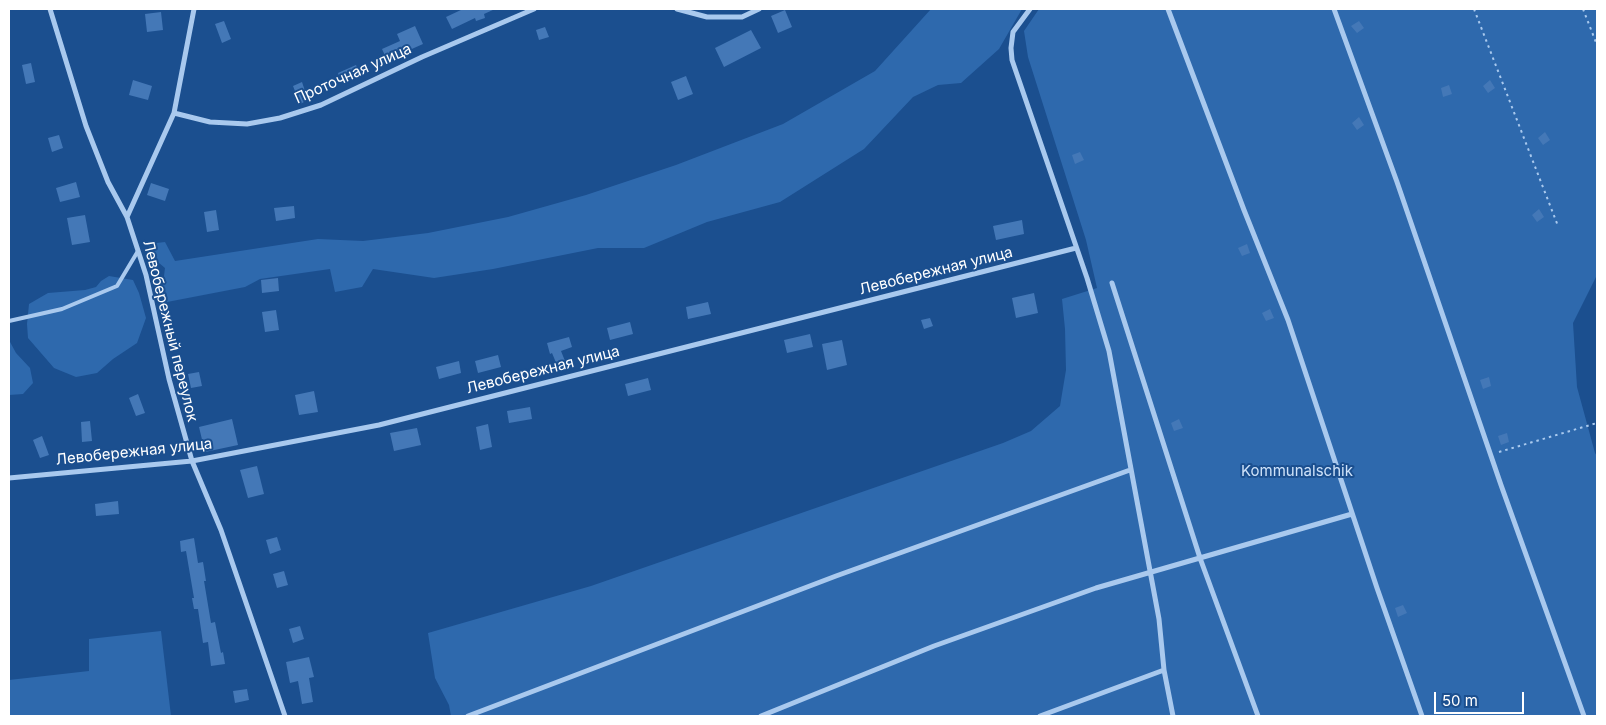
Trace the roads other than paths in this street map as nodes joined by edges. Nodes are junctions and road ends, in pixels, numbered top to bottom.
1 (50, 9) edge
2 (194, 9) edge
3 (534, 9) edge
4 (677, 9) edge
5 (758, 9) edge
6 (1030, 9) edge
7 (1168, 9) edge
8 (1334, 9) edge
9 (174, 113) junction
10 (127, 217) junction
11 (1076, 248) junction
12 (138, 251) junction
13 (1112, 283) dead end
14 (9, 321) edge
15 (192, 461) junction
16 (1130, 470) junction
17 (9, 478) edge
18 (1352, 514) junction
19 (1200, 558) junction
20 (1150, 573) junction
21 (1164, 670) junction
22 (285, 716) edge
23 (468, 716) edge
24 (761, 716) edge
25 (1040, 716) edge
26 (1173, 716) edge
27 (1258, 716) edge
28 (1422, 716) edge
29 (1584, 716) edge

1 - 10 street, Левобережный переулок
2 - 9 street
3 - 9 street, Проточная улица
4 - 5 street
6 - 11 street
7 - 18 street
8 - 29 street
9 - 10 street
10 - 12 street, Левобережный переулок
11 - 15 street, Левобережная улица
11 - 16 street
12 - 14 lane
12 - 15 street, Левобережный переулок
13 - 19 street
15 - 17 street, Левобережная улица
15 - 22 street, Левобережный переулок
16 - 20 street
16 - 23 street
18 - 19 street
18 - 28 street
19 - 20 street
19 - 27 street
20 - 21 street
20 - 24 street
21 - 25 street
21 - 26 street

